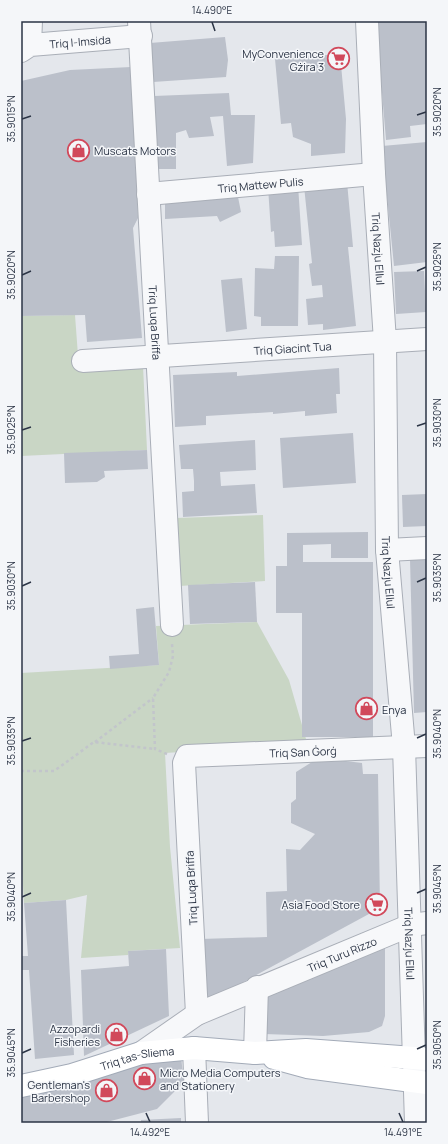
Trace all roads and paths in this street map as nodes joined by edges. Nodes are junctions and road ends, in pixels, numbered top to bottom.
1 (31, 21) edge
2 (367, 21) edge
3 (140, 28) edge
4 (26, 48) edge
5 (374, 174) junction
6 (148, 194) junction
7 (427, 339) edge
8 (385, 341) junction
9 (159, 356) junction
10 (83, 361) dead end
11 (427, 548) edge
12 (387, 550) junction
13 (172, 625) joint
14 (153, 698) junction
15 (94, 742) junction
16 (427, 746) edge
17 (404, 747) junction
18 (155, 749) junction
19 (184, 763) junction
20 (21, 771) edge
21 (419, 924) edge
22 (257, 987) junction
23 (197, 1014) junction
24 (194, 1048) junction
25 (141, 1053) junction
26 (255, 1053) junction
27 (420, 1058) edge
28 (420, 1082) edge
29 (21, 1086) edge
30 (197, 1123) edge
31 (416, 1123) edge

1 - 4 street
2 - 5 street, Triq Nazju Ellul
3 - 4 street, Triq l-Imsida
3 - 6 street, Triq Luqa Briffa
5 - 6 street, Triq Mattew Pulis
5 - 8 street, Triq Nazju Ellul
6 - 9 street, Triq Luqa Briffa
7 - 8 street, Triq Giacint Tua
8 - 9 street, Triq Giacint Tua
8 - 12 street, Triq Nazju Ellul
9 - 10 street, Triq Giacint Tua
9 - 13 street, Triq Luqa Briffa
11 - 12 street
12 - 17 street, Triq Nazju Ellul
13 - 14 path
14 - 15 path
14 - 18 path
15 - 18 path
15 - 20 path
16 - 17 street, Triq San Ġorġ
17 - 19 street, Triq San Ġorġ
17 - 21 street, Triq Nazju Ellul
18 - 19 path
19 - 23 street, Triq Luqa Briffa
21 - 22 street, Triq Turu Rizzo
21 - 27 street, Triq Nazju Ellul
22 - 23 street, Triq Turu Rizzo
22 - 26 street
23 - 25 street, Triq Turu Rizzo
24 - 25 main road, Triq tas-Sliema
24 - 26 main road, Triq tas-Sliema
24 - 30 street
25 - 29 main road, Triq tas-Sliema
26 - 27 main road, Triq tas-Sliema
26 - 28 main road, Triq tas-Sliema
27 - 28 street, Triq Nazju Ellul
28 - 31 street, Triq Nazju Ellul

